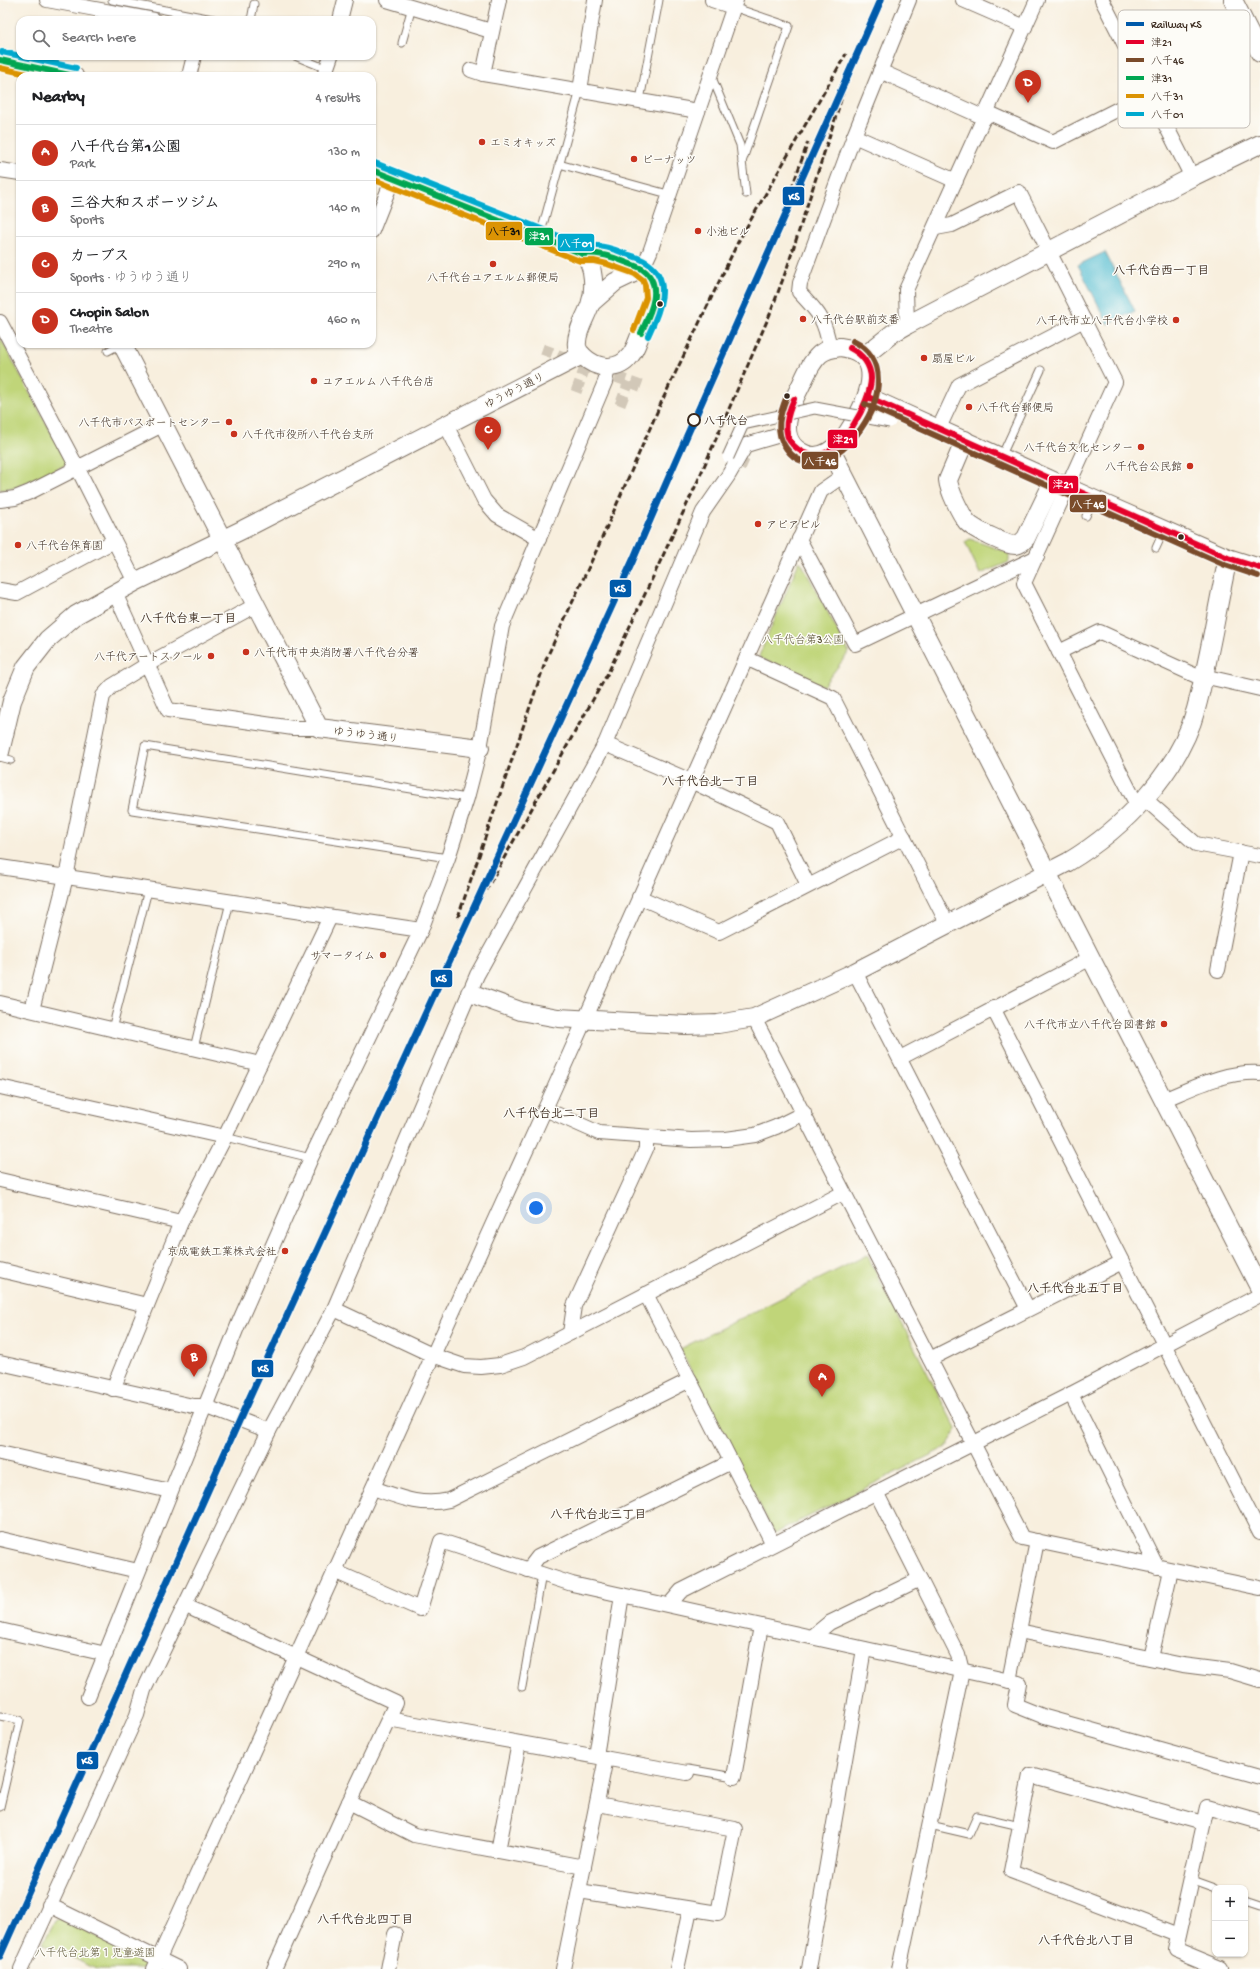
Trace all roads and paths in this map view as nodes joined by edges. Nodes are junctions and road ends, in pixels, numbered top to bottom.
1 (47, 0) edge
2 (112, 0) edge
3 (345, 0) edge
4 (499, 0) edge
5 (595, 0) edge
6 (659, 0) edge
7 (712, 0) edge
8 (909, 0) edge
9 (963, 0) edge
10 (1037, 0) edge
11 (1102, 0) edge
12 (1233, 0) edge
13 (394, 1) edge
14 (254, 4) dead end
15 (734, 4) edge
16 (412, 7) junction
17 (1238, 10) edge
18 (133, 16) edge
19 (197, 16) edge
20 (252, 16) edge
21 (341, 16) edge
22 (1025, 27) junction
23 (491, 31) junction
24 (1118, 31) edge
25 (1250, 33) edge
26 (402, 43) dead end
27 (1260, 53) edge
28 (0, 60) edge
29 (193, 60) edge
30 (307, 60) edge
31 (327, 67) edge
32 (880, 71) junction
33 (56, 72) edge
34 (190, 72) edge
35 (711, 74) junction
36 (580, 90) junction
37 (640, 100) junction
38 (1118, 109) edge
39 (698, 111) junction
40 (986, 115) junction
41 (1168, 128) edge
42 (854, 136) junction
43 (1260, 144) edge
44 (742, 162) junction
45 (559, 164) junction
46 (0, 170) edge
47 (376, 172) edge
48 (16, 173) edge
49 (1192, 177) junction
50 (393, 178) junction
51 (956, 181) junction
52 (668, 194) junction
53 (746, 194) dead end
54 (376, 222) edge
55 (936, 228) junction
56 (540, 236) junction
57 (1049, 251) junction
58 (583, 254) junction
59 (642, 269) junction
60 (591, 303) junction
61 (1084, 320) junction
62 (0, 322) edge
63 (906, 325) junction
64 (116, 348) edge
65 (830, 349) junction
66 (582, 355) junction
67 (863, 357) junction
68 (608, 368) junction
69 (1041, 370) dead end
70 (868, 397) junction
71 (890, 422) dead end
72 (162, 425) junction
73 (446, 425) junction
74 (939, 428) junction
75 (787, 433) junction
76 (965, 440) junction
77 (831, 450) junction
78 (1001, 457) junction
79 (728, 458) dead end
80 (78, 469) junction
81 (844, 475) junction
82 (1060, 485) junction
83 (0, 500) edge
84 (1093, 500) junction
85 (1086, 516) dead end
86 (1164, 530) junction
87 (539, 539) junction
88 (800, 539) junction
89 (222, 540) junction
90 (114, 542) junction
91 (1156, 548) dead end
92 (1228, 558) junction
93 (1035, 565) junction
94 (1260, 568) edge
95 (135, 582) junction
96 (0, 590) edge
97 (115, 593) junction
98 (256, 606) junction
99 (915, 614) junction
100 (1059, 652) junction
101 (748, 659) junction
102 (148, 664) junction
103 (1203, 677) junction
104 (1260, 689) edge
105 (320, 728) junction
106 (605, 744) junction
107 (4, 747) edge
108 (480, 748) junction
109 (0, 757) edge
110 (691, 781) junction
111 (467, 798) junction
112 (1141, 803) junction
113 (904, 837) junction
114 (1241, 852) junction
115 (1260, 856) edge
116 (448, 858) junction
117 (0, 867) edge
118 (1047, 874) junction
119 (66, 877) junction
120 (645, 883) junction
121 (808, 885) junction
122 (148, 890) junction
123 (230, 902) junction
124 (330, 917) junction
125 (948, 925) junction
126 (421, 930) junction
127 (1091, 958) junction
128 (1218, 970) dead end
129 (855, 972) junction
130 (470, 993) junction
131 (0, 1003) edge
132 (992, 1008) junction
133 (32, 1010) junction
134 (754, 1018) junction
135 (584, 1020) junction
136 (112, 1029) junction
137 (194, 1048) junction
138 (900, 1058) junction
139 (260, 1064) junction
140 (1260, 1072) edge
141 (0, 1087) edge
142 (1163, 1100) junction
143 (545, 1109) junction
144 (804, 1113) junction
145 (224, 1137) junction
146 (646, 1137) junction
147 (311, 1158) junction
148 (0, 1180) edge
149 (843, 1193) junction
150 (185, 1221) junction
151 (1122, 1262) junction
152 (0, 1270) edge
153 (1260, 1289) edge
154 (646, 1294) junction
155 (1260, 1295) edge
156 (146, 1305) junction
157 (334, 1309) junction
158 (1028, 1309) junction
159 (570, 1334) junction
160 (1165, 1345) junction
161 (432, 1355) junction
162 (930, 1359) junction
163 (0, 1363) edge
164 (690, 1380) junction
165 (113, 1389) junction
166 (1071, 1394) junction
167 (204, 1406) junction
168 (269, 1431) junction
169 (973, 1442) junction
170 (0, 1453) edge
171 (731, 1462) junction
172 (373, 1488) junction
173 (170, 1491) junction
174 (876, 1492) junction
175 (1260, 1533) edge
176 (0, 1539) edge
177 (1037, 1541) junction
178 (773, 1544) junction
179 (1164, 1568) junction
180 (528, 1570) junction
181 (138, 1571) junction
182 (334, 1571) junction
183 (542, 1574) junction
184 (920, 1578) junction
185 (1260, 1588) edge
186 (622, 1595) junction
187 (669, 1605) junction
188 (186, 1606) junction
189 (762, 1626) junction
190 (0, 1630) edge
191 (1019, 1631) junction
192 (812, 1637) junction
193 (864, 1649) junction
194 (106, 1654) junction
195 (295, 1657) junction
196 (1151, 1658) junction
197 (962, 1671) junction
198 (1260, 1680) edge
199 (1009, 1681) junction
200 (522, 1687) dead end
201 (88, 1697) dead end
202 (0, 1716) edge
203 (388, 1720) junction
204 (519, 1743) junction
205 (601, 1758) junction
206 (687, 1773) joint
207 (734, 1777) joint
208 (1260, 1777) edge
209 (349, 1802) junction
210 (597, 1804) junction
211 (0, 1807) edge
212 (1260, 1822) edge
213 (1203, 1823) junction
214 (930, 1825) junction
215 (1020, 1826) junction
216 (498, 1851) junction
217 (584, 1867) junction
218 (1190, 1879) junction
219 (1212, 1887) edge
220 (579, 1891) junction
221 (1248, 1899) edge
222 (1260, 1904) edge
223 (50, 1905) junction
224 (690, 1909) junction
225 (395, 1934) dead end
226 (1178, 1935) junction
227 (156, 1964) edge
228 (21, 1969) edge
229 (179, 1969) edge
230 (274, 1969) edge
231 (388, 1969) edge
232 (563, 1969) edge
233 (677, 1969) edge
234 (809, 1969) edge
235 (899, 1969) edge
236 (1221, 1969) edge

1 - 18 street
2 - 19 lane
3 - 21 street
4 - 23 street
5 - 36 street
6 - 37 lane
7 - 15 street
8 - 32 street
9 - 22 street
10 - 22 street
11 - 24 street
12 - 17 street
13 - 16 street
14 - 20 lane
15 - 35 street
15 - 44 lane
16 - 23 street
16 - 26 lane
22 - 40 street
23 - 36 street
25 - 27 street
28 - 33 street
29 - 34 street
30 - 31 lane
32 - 40 street
32 - 42 street
35 - 39 street
35 - 44 lane
36 - 37 street
36 - 45 lane
37 - 39 street
38 - 40 street
39 - 52 street
40 - 51 street
41 - 49 street
42 - 51 street
42 - 65 street
43 - 49 street
44 - 53 lane
45 - 52 lane
45 - 56 lane
46 - 48 street
47 - 50 street
49 - 57 street
50 - 54 street
50 - 56 street
51 - 55 street
52 - 59 street
55 - 57 street
55 - 63 street
56 - 58 street
57 - 61 street
57 - 63 street
58 - 59 street
58 - 60 street
59 - 60 street
59 - 68 street
60 - 66 street
61 - 74 street
61 - 82 street
62 - 80 street
63 - 67 street
64 - 72 street
65 - 67 street
65 - 75 street
66 - 68 street
66 - 73 street, ゆうゆう通り
67 - 70 street
68 - 87 street
69 - 78 lane
70 - 74 street
70 - 77 street
71 - 79 street, bridge
72 - 80 street
72 - 89 street
73 - 87 street
73 - 89 street, ゆうゆう通り
74 - 76 street
75 - 77 street
75 - 106 street
76 - 78 street
76 - 82 street
77 - 81 street
78 - 82 street
80 - 83 street
80 - 90 street
81 - 88 street
81 - 99 street
82 - 84 street
82 - 93 street
84 - 85 lane
84 - 86 street
86 - 91 lane
86 - 92 street
87 - 108 street
88 - 99 street
88 - 101 street
89 - 95 street, ゆうゆう通り
89 - 98 street, ゆうゆう通り
90 - 95 street
90 - 96 street
92 - 94 street
92 - 103 street
93 - 99 street
93 - 100 street
95 - 97 street, ゆうゆう通り
97 - 102 street
97 - 107 street, ゆうゆう通り
98 - 102 street
98 - 105 street, ゆうゆう通り
99 - 118 street
100 - 103 street
100 - 112 street
101 - 110 street
101 - 113 street
102 - 105 street
102 - 119 street
103 - 104 street
103 - 112 street
105 - 108 street, ゆうゆう通り
106 - 110 street
106 - 130 street
107 - 109 lane
108 - 111 street
110 - 120 street
110 - 121 street
111 - 116 street
111 - 116 lane
112 - 114 street
112 - 118 street
113 - 121 street
113 - 125 street
114 - 115 street
114 - 128 street
116 - 126 street
117 - 119 street
118 - 125 street
118 - 127 street
119 - 122 street
119 - 133 street
120 - 121 street
120 - 135 street
122 - 123 street
122 - 136 lane
123 - 124 street
123 - 137 lane
124 - 126 street
124 - 139 street
125 - 129 street
126 - 147 street
127 - 132 street
127 - 142 street
129 - 134 street
129 - 138 street
130 - 135 street
130 - 157 street
131 - 133 street
132 - 138 street
132 - 151 street
133 - 136 street
134 - 135 street
134 - 144 street
135 - 143 street
136 - 137 street
137 - 139 street
138 - 158 street
139 - 145 street
140 - 142 street
141 - 145 street
142 - 153 street
143 - 146 street
143 - 161 street
144 - 146 street
144 - 149 street
145 - 147 lane
145 - 150 street
146 - 159 street
147 - 167 street
148 - 150 street
149 - 154 street
149 - 162 street
150 - 156 street
151 - 158 street
151 - 160 street
152 - 156 street
154 - 159 street
154 - 164 street
155 - 160 street
156 - 165 street
157 - 161 street
157 - 168 street
158 - 162 street
159 - 161 street
160 - 166 street
160 - 175 street
161 - 172 street
162 - 169 street
163 - 165 street
164 - 171 street
164 - 172 street
165 - 167 street
166 - 169 street
166 - 179 street
167 - 168 street
167 - 173 street
168 - 188 street
169 - 174 street
169 - 177 street
170 - 173 street
171 - 178 street
171 - 180 street
172 - 182 street
173 - 181 street
174 - 178 street
174 - 184 street
176 - 181 street
177 - 179 street
177 - 191 street
178 - 187 street
179 - 185 street
179 - 196 street
180 - 182 street
180 - 183 street
181 - 194 street
182 - 195 street
183 - 186 street
183 - 200 lane
184 - 192 street
184 - 197 street
186 - 187 street
186 - 205 street
187 - 189 street
188 - 195 street
188 - 223 street
189 - 192 street
189 - 207 street
190 - 194 street
191 - 196 street
191 - 199 street
192 - 193 street
193 - 197 street
193 - 234 street
194 - 201 street
195 - 203 street
195 - 227 street
196 - 198 street
197 - 199 street
197 - 214 street
199 - 208 street
202 - 211 lane
203 - 204 street
203 - 209 street
204 - 205 street
204 - 216 street
205 - 206 street
205 - 210 street
206 - 207 lane
209 - 216 street
209 - 230 street
210 - 217 street
210 - 224 street
212 - 213 street
213 - 215 street
213 - 218 street
214 - 215 lane
214 - 235 street
215 - 226 street
216 - 217 street
217 - 220 street
218 - 219 lane
218 - 226 street
220 - 224 street
220 - 232 street
221 - 222 lane
223 - 227 street
223 - 228 street
224 - 233 street
225 - 231 street
226 - 236 street
227 - 229 street

